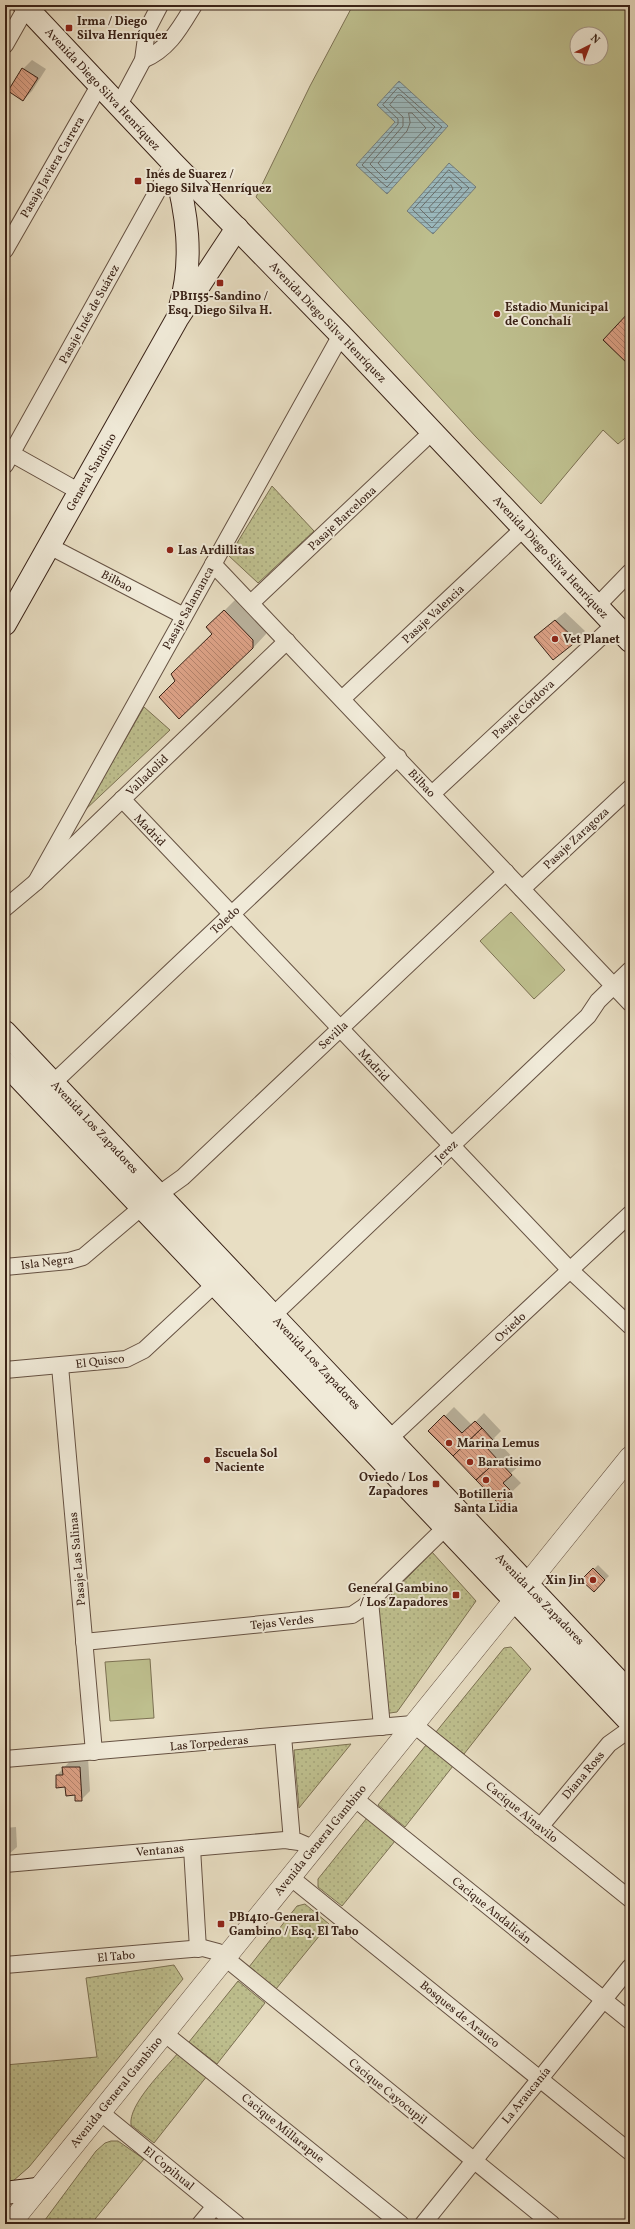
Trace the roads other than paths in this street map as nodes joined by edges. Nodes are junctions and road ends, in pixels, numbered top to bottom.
1 (160, 5) edge
2 (194, 5) edge
3 (25, 6) edge
4 (5, 45) edge
5 (143, 60) junction
6 (100, 84) junction
7 (119, 105) junction
8 (174, 163) junction
9 (237, 228) junction
10 (5, 250) edge
11 (177, 320) junction
12 (341, 335) junction
13 (432, 432) junction
14 (7, 456) edge
15 (80, 492) junction
16 (524, 528) junction
17 (49, 546) junction
18 (213, 564) junction
19 (630, 572) edge
20 (252, 603) junction
21 (597, 606) junction
22 (184, 616) junction
23 (5, 624) edge
24 (614, 624) junction
25 (287, 641) junction
26 (630, 641) edge
27 (342, 699) junction
28 (398, 758) junction
29 (630, 788) edge
30 (432, 794) junction
31 (122, 800) junction
32 (506, 872) junction
33 (36, 882) junction
34 (522, 889) junction
35 (5, 908) edge
36 (231, 915) junction
37 (630, 970) edge
38 (614, 985) junction
39 (630, 1003) edge
40 (340, 1028) junction
41 (5, 1032) edge
42 (5, 1063) edge
43 (54, 1084) junction
44 (451, 1146) junction
45 (150, 1201) junction
46 (630, 1214) edge
47 (5, 1266) edge
48 (570, 1270) junction
49 (215, 1284) junction
50 (265, 1323) junction
51 (630, 1326) edge
52 (60, 1366) junction
53 (5, 1370) edge
54 (389, 1439) junction
55 (630, 1457) edge
56 (446, 1527) junction
57 (520, 1592) junction
58 (370, 1601) junction
59 (84, 1642) junction
60 (630, 1693) edge
61 (630, 1722) edge
62 (413, 1724) junction
63 (382, 1727) junction
64 (630, 1729) edge
65 (283, 1736) junction
66 (94, 1752) junction
67 (5, 1760) edge
68 (354, 1798) junction
69 (540, 1827) junction
70 (292, 1841) junction
71 (192, 1848) junction
72 (313, 1848) junction
73 (5, 1864) edge
74 (290, 1877) junction
75 (630, 1899) edge
76 (198, 1949) junction
77 (224, 1958) junction
78 (5, 1965) edge
79 (630, 1967) edge
80 (603, 2000) junction
81 (630, 2021) edge
82 (164, 2033) junction
83 (540, 2079) junction
84 (100, 2112) junction
85 (630, 2152) edge
86 (474, 2161) junction
87 (37, 2189) junction
88 (5, 2193) edge
89 (215, 2206) junction
90 (10, 2224) edge
91 (200, 2224) edge
92 (238, 2224) edge
93 (401, 2224) edge
94 (422, 2224) edge
95 (552, 2224) edge

1 - 5 street
2 - 5 street
3 - 4 street
3 - 6 main road, Avenida Diego Silva Henríquez
5 - 7 street
6 - 7 main road, Avenida Diego Silva Henríquez
6 - 10 street, Pasaje Javiera Carrera
7 - 8 main road, Avenida Diego Silva Henríquez
8 - 9 main road, Avenida Diego Silva Henríquez
8 - 11 main road, General Sandino
8 - 14 street, Pasaje Inés de Suárez
9 - 11 main road, General Sandino
9 - 12 main road, Avenida Diego Silva Henríquez
11 - 15 main road, General Sandino
12 - 13 main road, Avenida Diego Silva Henríquez
12 - 18 street, Pasaje Salamanca
13 - 16 main road, Avenida Diego Silva Henríquez
13 - 20 street, Pasaje Barcelona
14 - 15 street
15 - 17 main road, General Sandino
16 - 21 main road, Avenida Diego Silva Henríquez
16 - 27 street, Pasaje Valencia
17 - 22 street, Bilbao
17 - 23 main road, General Sandino
18 - 20 street, Bilbao
18 - 22 street, Pasaje Salamanca
19 - 21 street
20 - 25 street, Bilbao
21 - 24 main road, Avenida Diego Silva Henríquez
22 - 33 street, Pasaje Salamanca
24 - 26 main road, Avenida Diego Silva Henríquez
24 - 30 street, Pasaje Córdova
25 - 27 street, Bilbao
25 - 31 street, Valladolid
27 - 28 street, Bilbao
28 - 30 street, Bilbao
28 - 36 street, Toledo
29 - 34 street, Pasaje Zaragoza
30 - 32 street, Bilbao
31 - 33 street, Valladolid
31 - 36 street, Madrid
32 - 34 street, Bilbao
32 - 40 street, Sevilla
33 - 35 street, Valladolid
34 - 38 street, Bilbao
36 - 40 street, Madrid
36 - 43 street, Toledo
37 - 38 street, Jerez
38 - 39 street, Bilbao
38 - 44 street, Jerez
40 - 44 street, Madrid
40 - 45 street, Sevilla
41 - 43 main road, Avenida Los Zapadores
42 - 45 main road, Avenida Los Zapadores
43 - 45 main road, Avenida Los Zapadores
44 - 48 street, Madrid
44 - 50 street, Jerez
45 - 47 street, Isla Negra
45 - 49 main road, Avenida Los Zapadores
45 - 50 main road, Avenida Los Zapadores
46 - 48 street, Oviedo
48 - 51 street, Madrid
48 - 54 street, Oviedo
49 - 50 main road, Avenida Los Zapadores
49 - 52 street, El Quisco
50 - 54 main road, Avenida Los Zapadores
50 - 56 main road, Avenida Los Zapadores
52 - 53 street, El Quisco
52 - 59 street, Pasaje Las Salinas
54 - 57 main road, Avenida Los Zapadores
55 - 57 street, Avenida General Gambino
56 - 57 main road, Avenida Los Zapadores
56 - 58 street, Tejas Verdes
57 - 60 main road, Avenida Los Zapadores
57 - 61 main road, Avenida Los Zapadores
57 - 62 street, Avenida General Gambino
58 - 59 street, Tejas Verdes
58 - 63 street
59 - 66 street, Pasaje Las Salinas
62 - 63 street, Las Torpederas
62 - 68 street, Avenida General Gambino
62 - 69 street, Cacique Ainavilo
63 - 65 street, Las Torpederas
64 - 69 street, Diana Ross
65 - 66 street, Las Torpederas
65 - 70 street
66 - 67 street, Las Torpederas
68 - 72 street, Avenida General Gambino
68 - 80 street, Cacique Andalicán
69 - 75 street, Cacique Ainavilo
70 - 71 street, Ventanas
70 - 72 street, Ventanas
71 - 73 street, Ventanas
71 - 76 street
72 - 74 street, Avenida General Gambino
74 - 77 street, Avenida General Gambino
74 - 83 street, Bosques de Arauco
76 - 77 street, El Tabo
76 - 78 street, El Tabo
77 - 82 street, Avenida General Gambino
77 - 86 street, Cacique Cayocupil
79 - 80 street, La Araucanía
80 - 81 street, Cacique Andalicán
80 - 83 street, La Araucanía
82 - 84 street, Avenida General Gambino
82 - 93 street, Cacique Millarapue
83 - 85 street, Bosques de Arauco
83 - 86 street, La Araucanía
84 - 87 street, Avenida General Gambino
84 - 89 street, El Copihual
86 - 94 street, La Araucanía
86 - 95 street, Cacique Cayocupil
87 - 88 main road
87 - 90 street, Avenida General Gambino
89 - 91 street
89 - 92 street, El Copihual

